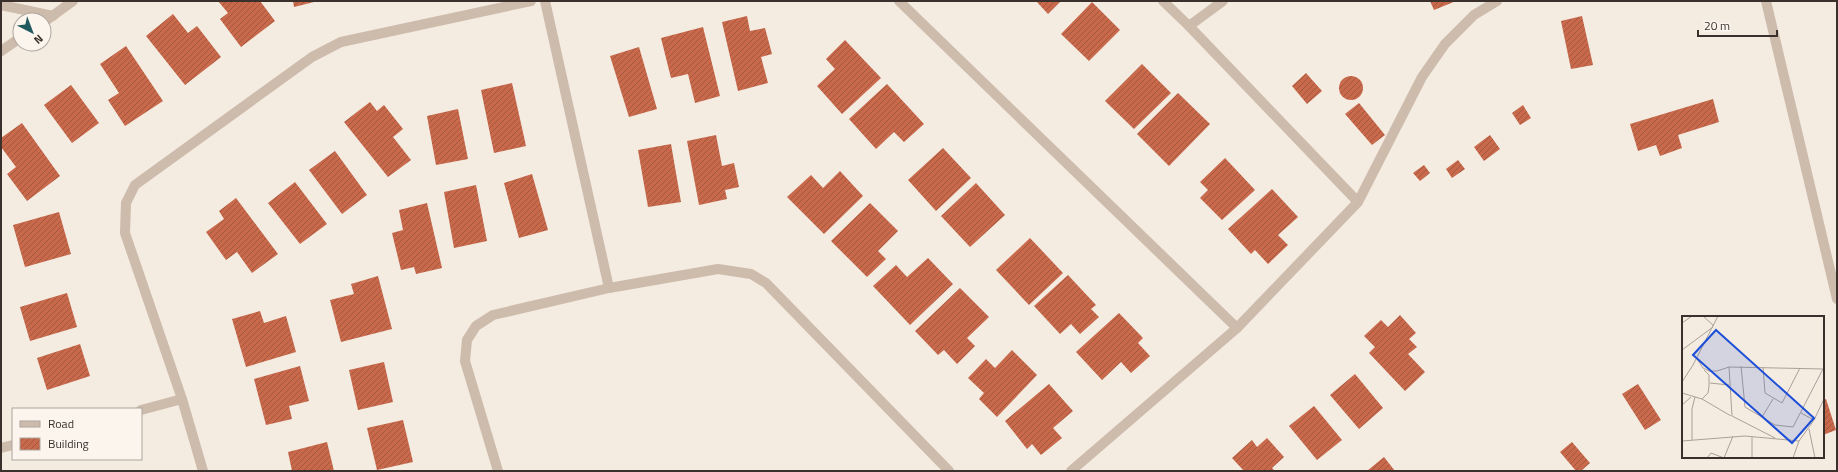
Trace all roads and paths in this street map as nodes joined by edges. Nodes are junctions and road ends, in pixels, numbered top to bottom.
1 (73, 1) edge
2 (531, 1) edge
3 (545, 1) edge
4 (899, 1) edge
5 (1163, 1) edge
6 (1223, 1) edge
7 (1497, 1) edge
8 (1766, 1) edge
9 (1, 5) edge
10 (53, 16) joint
11 (1189, 26) junction
12 (12, 43) edge
13 (1, 51) edge
14 (1358, 202) junction
15 (609, 288) junction
16 (1837, 299) edge
17 (1237, 328) junction
18 (182, 399) junction
19 (142, 410) edge
20 (12, 445) edge
21 (1, 448) edge
22 (203, 471) edge
23 (498, 471) edge
24 (949, 471) edge
25 (1071, 471) edge

1 - 10 street
2 - 18 street
3 - 15 street
4 - 17 street
5 - 11 street
6 - 11 street
7 - 14 street
8 - 16 street
9 - 10 street
11 - 14 street
12 - 13 street
14 - 17 street
15 - 23 street
15 - 24 street
17 - 25 street
18 - 19 street
18 - 22 street
20 - 21 street

